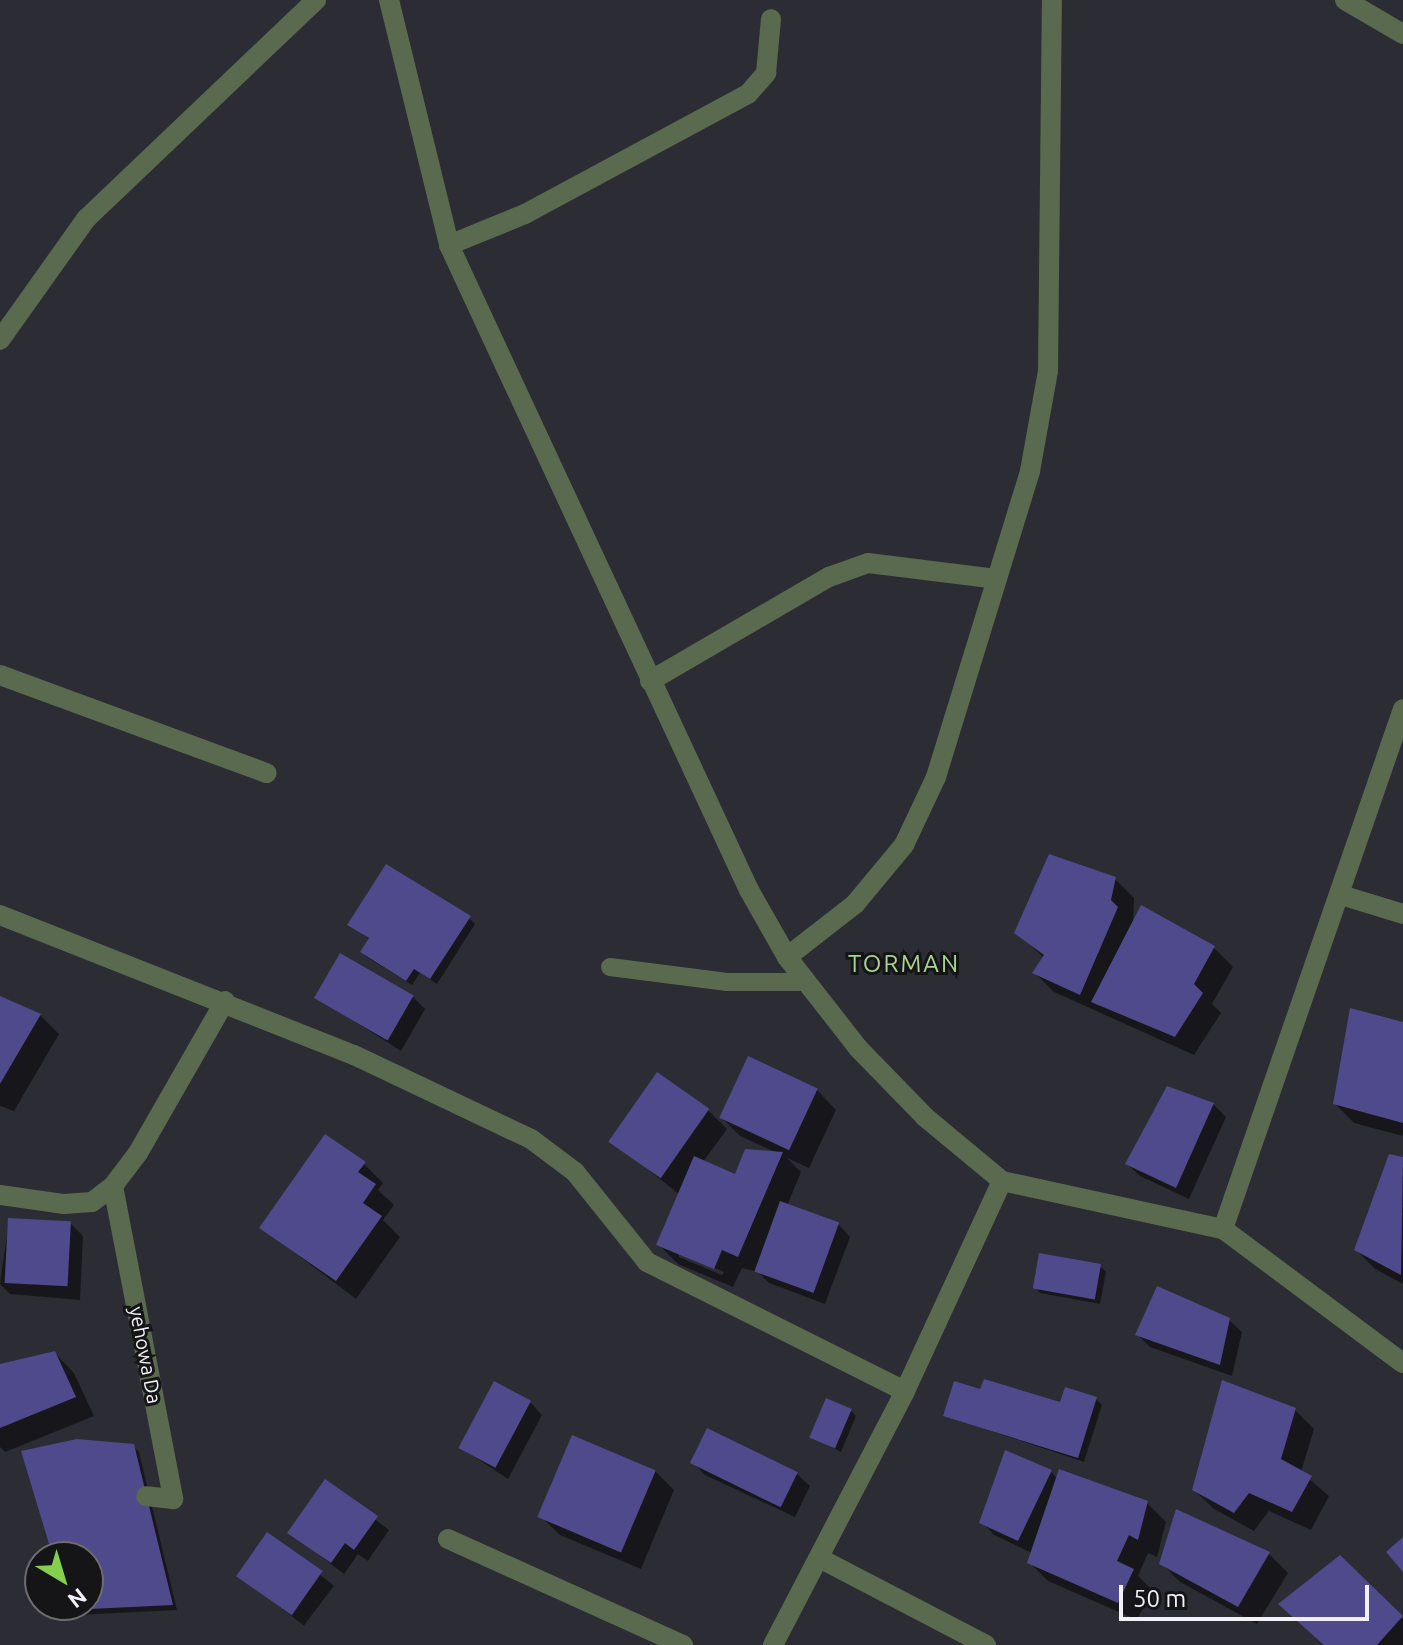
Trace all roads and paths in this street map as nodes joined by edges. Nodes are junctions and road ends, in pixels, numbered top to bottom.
1 (316, 0) edge
2 (389, 0) edge
3 (1052, 0) edge
4 (1345, 0) edge
5 (771, 19) dead end
6 (1403, 34) edge
7 (449, 245) junction
8 (0, 340) edge
9 (996, 579) junction
10 (0, 675) edge
11 (650, 681) junction
12 (1403, 709) edge
13 (267, 773) dead end
14 (1341, 895) junction
15 (1403, 914) edge
16 (0, 915) edge
17 (787, 957) junction
18 (610, 967) dead end
19 (806, 982) junction
20 (225, 1001) junction
21 (1002, 1181) junction
22 (113, 1186) junction
23 (0, 1195) edge
24 (1223, 1229) junction
25 (1403, 1363) edge
26 (905, 1391) junction
27 (146, 1496) dead end
28 (448, 1539) dead end
29 (821, 1559) junction
30 (683, 1645) edge
31 (773, 1645) edge
32 (986, 1645) edge

1 - 8 street
2 - 7 street
3 - 9 street
4 - 6 street
5 - 7 street
7 - 11 street
9 - 11 street
9 - 17 street
10 - 13 street
11 - 17 street
12 - 14 street
14 - 15 street
14 - 24 street
16 - 20 street
17 - 19 street
18 - 19 lane
19 - 21 street
20 - 22 street
20 - 26 street
21 - 24 street
21 - 26 street
22 - 23 street
22 - 27 street, yehowa Da
24 - 25 street
26 - 29 street
28 - 30 street
29 - 31 street
29 - 32 street

